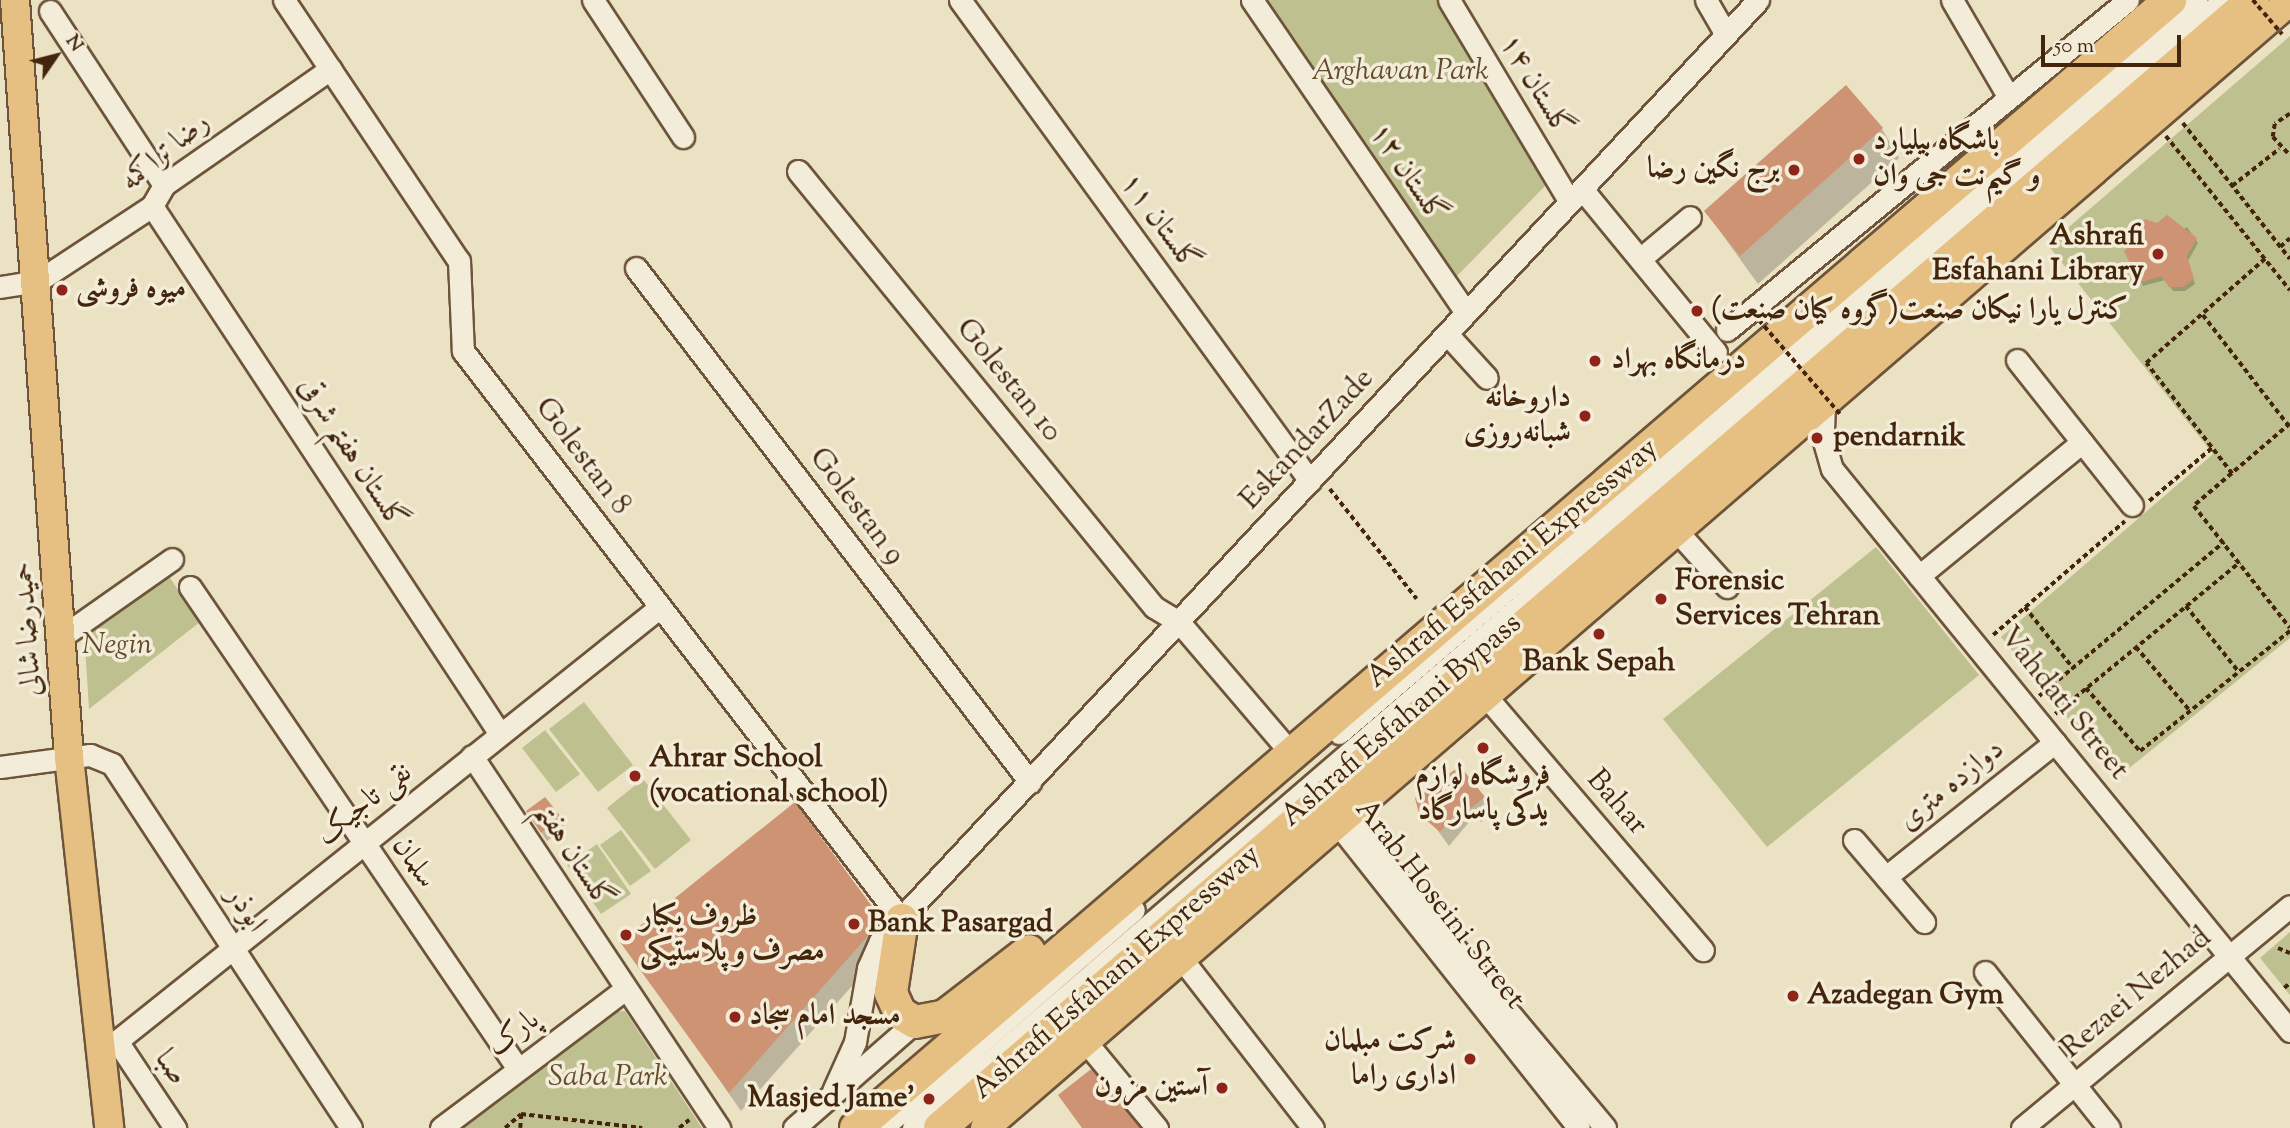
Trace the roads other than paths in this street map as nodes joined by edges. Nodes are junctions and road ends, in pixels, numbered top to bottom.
1 (15, 0) edge
2 (284, 0) edge
3 (593, 0) edge
4 (961, 0) edge
5 (1252, 0) edge
6 (1449, 0) edge
7 (1706, 0) edge
8 (1758, 0) edge
9 (1952, 0) edge
10 (2128, 0) edge
11 (2170, 0) edge
12 (2197, 0) edge
13 (2224, 0) edge
14 (2253, 0) edge
15 (2290, 1) edge
16 (50, 11) dead end
17 (1726, 34) junction
18 (330, 69) junction
19 (2007, 94) junction
20 (683, 137) dead end
21 (798, 171) dead end
22 (164, 186) junction
23 (1576, 196) junction
24 (2043, 199) junction
25 (152, 206) junction
26 (1690, 217) dead end
27 (1640, 259) junction
28 (636, 268) dead end
29 (38, 281) junction
30 (0, 287) edge
31 (1466, 313) junction
32 (1727, 330) dead end
33 (1447, 334) junction
34 (1716, 352) dead end
35 (2017, 360) dead end
36 (1487, 379) dead end
37 (1832, 408) junction
38 (1794, 413) junction
39 (2082, 442) junction
40 (1314, 477) junction
41 (2132, 511) road end
42 (1675, 529) junction
43 (172, 559) dead end
44 (1919, 576) junction
45 (190, 587) dead end
46 (1727, 587) dead end
47 (660, 607) junction
48 (1179, 622) junction
49 (64, 635) junction
50 (1484, 694) junction
51 (500, 734) junction
52 (2055, 742) junction
53 (1290, 752) junction
54 (472, 756) junction
55 (69, 757) junction
56 (0, 767) edge
57 (1030, 782) junction
58 (1333, 810) junction
59 (1854, 840) dead end
60 (364, 845) junction
61 (1886, 877) junction
62 (2290, 906) edge
63 (1099, 916) junction
64 (902, 920) junction
65 (1924, 922) dead end
66 (233, 946) junction
67 (1703, 950) dead end
68 (2231, 955) junction
69 (1181, 958) junction
70 (1985, 972) dead end
71 (624, 990) junction
72 (915, 1022) junction
73 (2290, 1031) edge
74 (1085, 1041) junction
75 (110, 1043) junction
76 (518, 1069) junction
77 (2074, 1084) junction
78 (833, 1091) junction
79 (989, 1127) edge
80 (109, 1128) edge
81 (175, 1128) edge
82 (351, 1128) edge
83 (441, 1128) edge
84 (719, 1128) edge
85 (794, 1128) edge
86 (856, 1128) edge
87 (882, 1128) edge
88 (914, 1128) edge
89 (940, 1128) edge
90 (1157, 1128) edge
91 (1313, 1128) edge
92 (1578, 1128) edge
93 (1605, 1128) edge
94 (2022, 1128) edge
95 (2109, 1128) edge

1 - 29 main road, حمیدرضا شالی
2 - 18 street, Golestan 8
3 - 20 street
4 - 40 street, گلستان ۱۱
5 - 31 street, گلستان ۱۲
6 - 23 street, گلستان ۱۴
7 - 17 street
8 - 17 street, EskandarZade
9 - 19 street
10 - 19 street
11 - 53 highway, Ashrafi Esfahani Expressway
12 - 87 street
13 - 88 street
14 - 24 highway, Ashrafi Esfahani Expressway
15 - 24 main road
16 - 22 street
17 - 23 street, EskandarZade
18 - 22 street, رضا تراکمه
18 - 47 street, Golestan 8
19 - 32 street
21 - 48 street, Golestan 10
22 - 25 street, رضا تراکمه
23 - 27 street, گلستان ۱۴
23 - 31 street, EskandarZade
24 - 37 main road, Ashrafi Esfahani Bypass
24 - 38 highway, Ashrafi Esfahani Expressway
25 - 29 street, رضا تراکمه
25 - 51 street, گلستان هفتم شرقی
26 - 27 street
27 - 34 street, گلستان ۱۴
28 - 57 street, Golestan 9
29 - 30 street
29 - 49 main road, حمیدرضا شالی
31 - 33 street, EskandarZade
33 - 36 street
33 - 40 street, EskandarZade
35 - 39 street
37 - 38 main road, Ashrafi Esfahani Bypass
37 - 44 street, Vahdati Street
38 - 42 main road, Ashrafi Esfahani Bypass
38 - 58 highway, Ashrafi Esfahani Expressway
39 - 41 street
39 - 44 street
40 - 48 street, EskandarZade
42 - 46 street
42 - 50 main road, Ashrafi Esfahani Bypass
43 - 49 street
44 - 52 street, Vahdati Street
45 - 60 street, سلمان
47 - 51 street, نقی تاجیک
47 - 64 street, Golestan 8
48 - 53 street, Golestan 10
48 - 57 street, EskandarZade
49 - 55 main road, حمیدرضا شالی
50 - 58 main road, Ashrafi Esfahani Bypass
50 - 67 street, Bahar
51 - 54 street, نقی تاجیک
52 - 61 street, دوازده متری
52 - 68 street, Vahdati Street
53 - 63 highway, Ashrafi Esfahani Expressway
54 - 60 street, نقی تاجیک
54 - 71 street, گلستان هفتم
55 - 56 street, ابوذر
55 - 66 street, ابوذر
55 - 75 main road, حمیدرضا شالی
57 - 64 street, EskandarZade
58 - 69 main road, Ashrafi Esfahani Bypass
58 - 89 highway, Ashrafi Esfahani Expressway
58 - 92 street, Arab Hoseini Street
58 - 93 street, Arab Hoseini Street
59 - 61 street
60 - 66 street, نقی تاجیک
60 - 76 street, سلمان
61 - 65 street
62 - 68 street, Rezaei Nezhad
63 - 72 highway
63 - 86 highway, Ashrafi Esfahani Expressway
64 - 72 highway
64 - 78 street, EskandarZade
66 - 75 street, نقی تاجیک
66 - 82 street, ابوذر
68 - 73 street, Vahdati Street
68 - 77 street, Rezaei Nezhad
69 - 74 main road, Ashrafi Esfahani Bypass
69 - 91 street
70 - 77 street
71 - 76 street, پارک
71 - 84 street, گلستان هفتم
72 - 78 street
74 - 79 main road, Ashrafi Esfahani Bypass
74 - 90 street
75 - 80 main road, حمیدرضا شالی
75 - 81 street, صبا
76 - 83 street, پارک
77 - 94 street, Rezaei Nezhad
77 - 95 street
78 - 85 street

